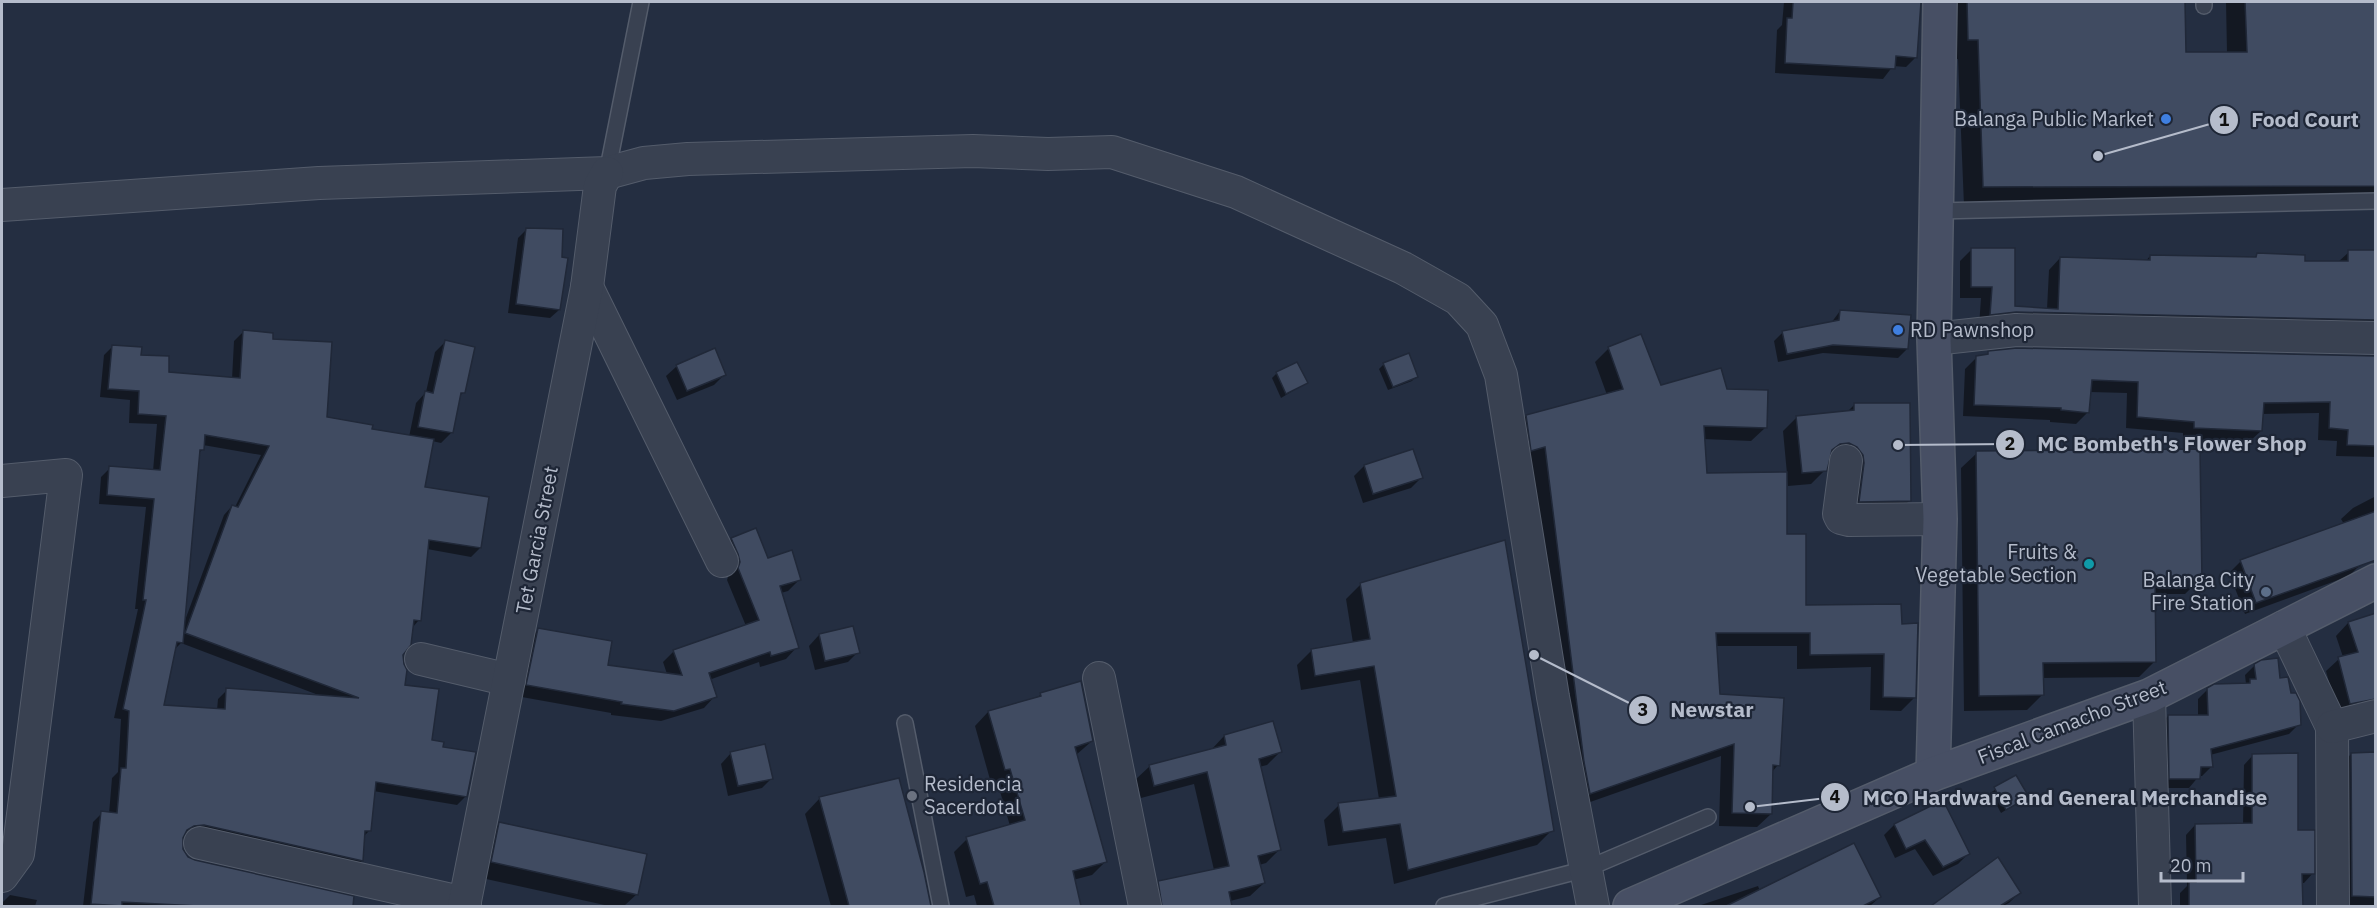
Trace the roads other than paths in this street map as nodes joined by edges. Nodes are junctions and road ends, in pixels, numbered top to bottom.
1 (641, 2) edge
2 (1940, 2) edge
3 (607, 173) junction
4 (2376, 201) edge
5 (2, 205) edge
6 (1936, 211) junction
7 (587, 286) junction
8 (2376, 338) edge
9 (1934, 339) junction
10 (1846, 461) dead end
11 (2, 481) edge
12 (1940, 519) junction
13 (722, 561) dead end
14 (2376, 581) edge
15 (2283, 627) junction
16 (421, 659) dead end
17 (1099, 678) dead end
18 (509, 680) junction
19 (2149, 696) junction
20 (2376, 716) edge
21 (905, 723) dead end
22 (2332, 727) junction
23 (1933, 774) junction
24 (1708, 817) dead end
25 (200, 843) dead end
26 (1586, 869) junction
27 (2, 876) edge
28 (464, 905) edge
29 (941, 906) edge
30 (1145, 906) edge
31 (1444, 906) edge
32 (1593, 906) edge
33 (1630, 906) edge
34 (2155, 906) edge
35 (2333, 906) edge

1 - 3 lane
2 - 6 street
3 - 5 street
3 - 7 street, Tet Garcia Street
3 - 26 street
4 - 6 lane
6 - 9 street
7 - 13 street
7 - 18 street, Tet Garcia Street
8 - 9 street
9 - 12 street
10 - 12 street
11 - 27 street
12 - 23 street
14 - 15 street, Fiscal Camacho Street
15 - 19 street, Fiscal Camacho Street
15 - 22 street
16 - 18 street
17 - 30 street
18 - 28 street, Tet Garcia Street
19 - 23 street, Fiscal Camacho Street
19 - 34 street
20 - 22 street
21 - 29 lane
22 - 35 street
23 - 33 street, Fiscal Camacho Street
24 - 26 lane
25 - 28 street
26 - 31 lane
26 - 32 street

